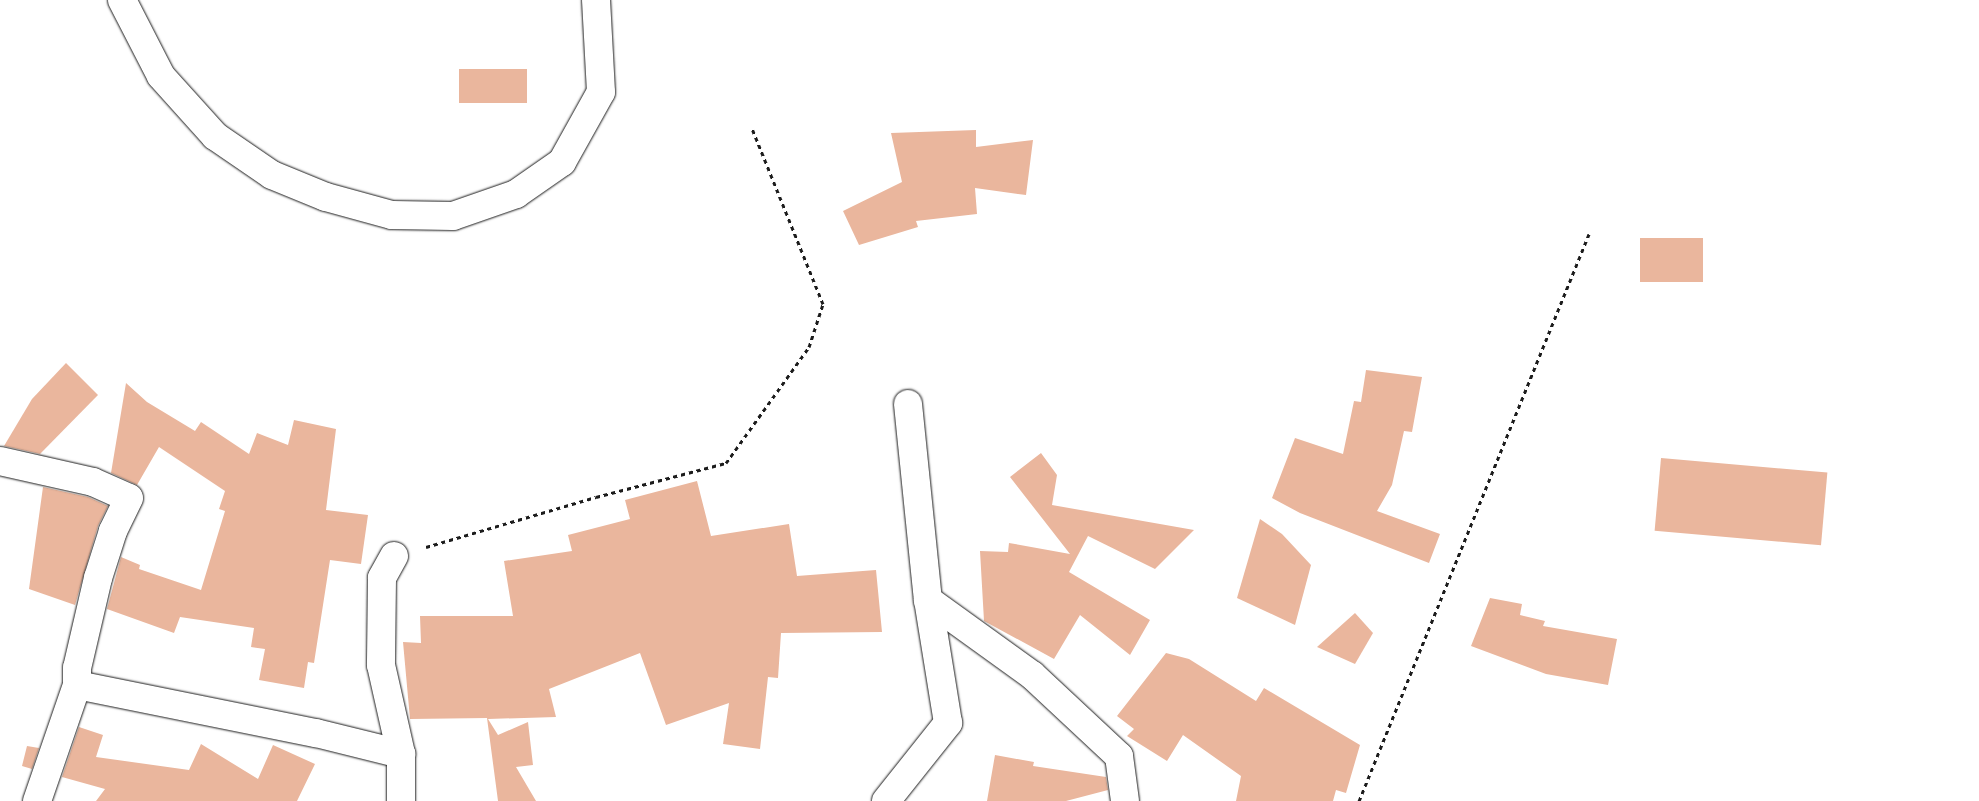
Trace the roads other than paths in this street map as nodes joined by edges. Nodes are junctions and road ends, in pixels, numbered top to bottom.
1 (122, 0) edge
2 (596, 0) edge
3 (908, 404) dead end
4 (0, 461) edge
5 (394, 556) road end
6 (928, 600) junction
7 (77, 685) junction
8 (400, 754) junction
9 (37, 801) edge
10 (401, 801) edge
11 (886, 801) edge
12 (1125, 801) edge

1 - 2 street
3 - 6 street
4 - 7 street
5 - 8 street
6 - 11 street
6 - 12 street
7 - 8 street
7 - 9 street
8 - 10 street

